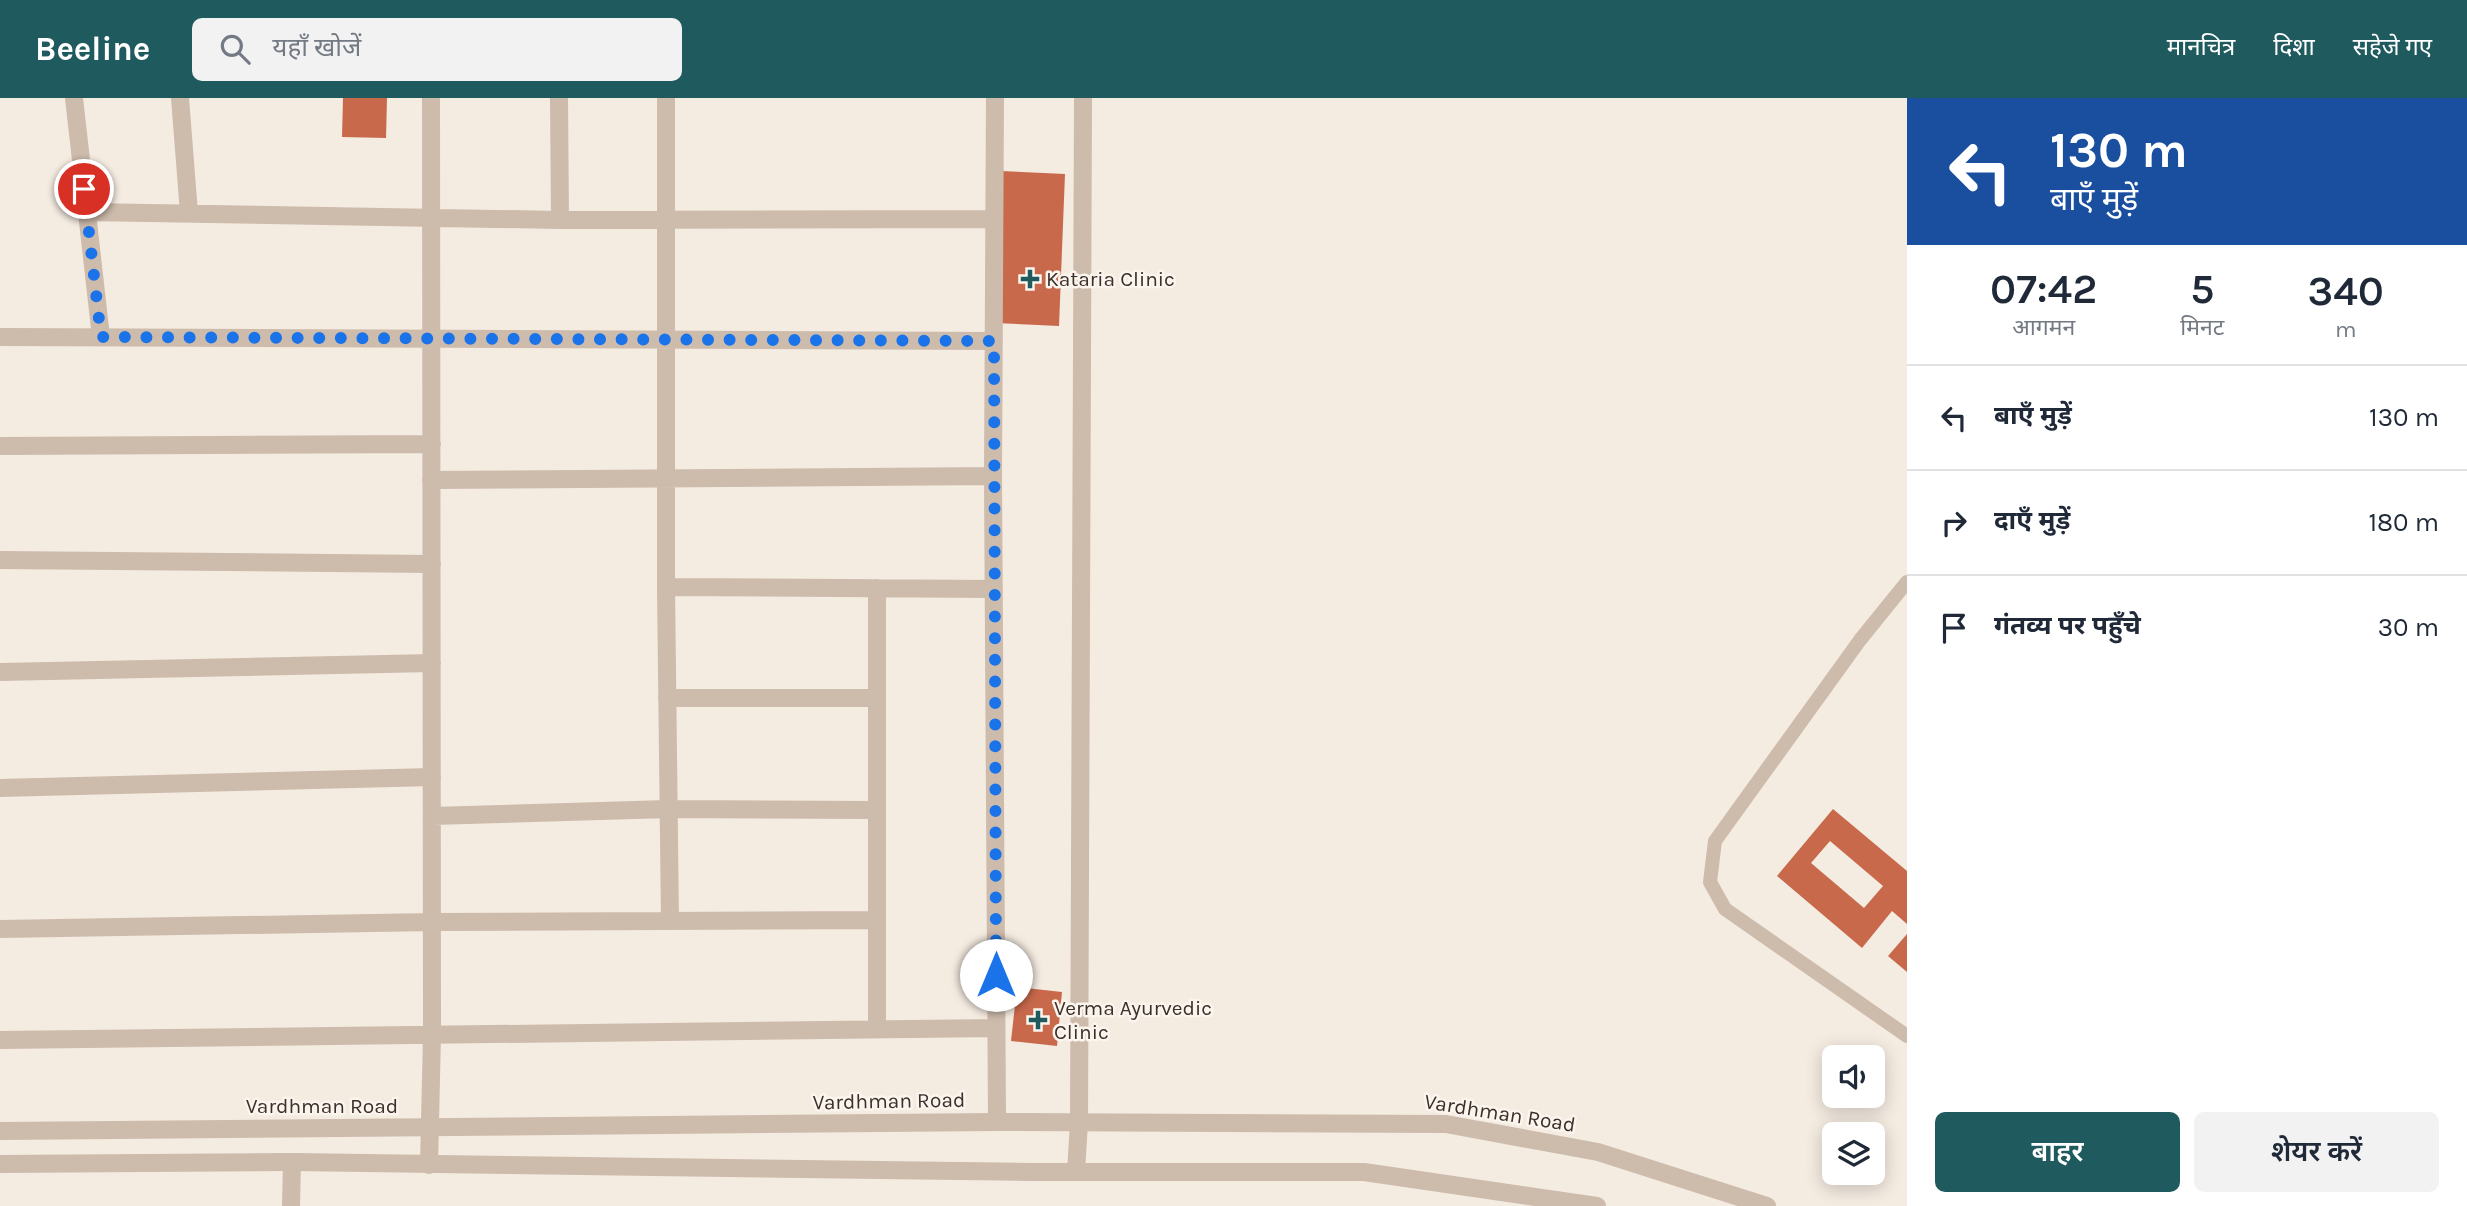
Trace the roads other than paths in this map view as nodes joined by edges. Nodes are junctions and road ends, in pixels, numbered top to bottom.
1 (74, 98) edge
2 (180, 98) edge
3 (431, 98) edge
4 (558, 98) edge
5 (666, 98) edge
6 (995, 98) edge
7 (1083, 98) edge
8 (87, 212) junction
9 (189, 213) junction
10 (432, 217) junction
11 (666, 219) junction
12 (995, 219) junction
13 (560, 220) junction
14 (0, 337) edge
15 (101, 337) junction
16 (666, 337) junction
17 (430, 338) junction
18 (994, 341) junction
19 (432, 444) junction
20 (0, 446) edge
21 (993, 476) junction
22 (666, 478) junction
23 (431, 480) junction
24 (0, 560) edge
25 (432, 564) junction
26 (1907, 582) edge
27 (666, 587) junction
28 (877, 588) junction
29 (994, 589) junction
30 (432, 663) junction
31 (0, 672) edge
32 (667, 698) junction
33 (876, 698) junction
34 (432, 777) junction
35 (0, 788) edge
36 (668, 809) junction
37 (876, 810) junction
38 (432, 816) junction
39 (877, 920) junction
40 (670, 921) junction
41 (432, 922) junction
42 (0, 929) edge
43 (996, 1028) junction
44 (877, 1030) junction
45 (432, 1035) junction
46 (1907, 1036) edge
47 (0, 1040) edge
48 (997, 1122) junction
49 (1079, 1122) junction
50 (429, 1128) junction
51 (0, 1130) edge
52 (292, 1162) junction
53 (0, 1164) edge
54 (429, 1165) junction
55 (1076, 1172) junction
56 (291, 1206) edge
57 (1597, 1206) edge
58 (1767, 1206) edge

1 - 8 street
2 - 9 street
3 - 10 street
4 - 13 street
5 - 11 street
6 - 12 street
7 - 49 street
8 - 9 street
8 - 15 street
9 - 10 street
10 - 13 street
10 - 17 street
11 - 12 street
11 - 13 street
11 - 16 street
12 - 18 street
14 - 15 street
15 - 17 street
16 - 17 street
16 - 18 street
16 - 22 street
17 - 19 street
18 - 21 street
19 - 20 street
19 - 23 street
21 - 22 street
21 - 29 street
22 - 23 street
22 - 27 street
23 - 25 street
24 - 25 street
25 - 30 street
26 - 46 lane
27 - 28 street
27 - 32 street
28 - 29 street
28 - 33 street
29 - 43 street
30 - 31 street
30 - 34 street
32 - 33 street
32 - 36 street
33 - 37 street
34 - 35 street
34 - 38 street
36 - 37 street
36 - 38 street
36 - 40 street
37 - 39 street
38 - 41 street
39 - 40 street
39 - 44 street
40 - 41 street
41 - 42 street
41 - 45 street
43 - 44 street
43 - 48 street
44 - 45 street
45 - 47 street
45 - 50 street
48 - 49 street, Vardhman Road
48 - 50 street, Vardhman Road
49 - 55 street
49 - 58 street, Vardhman Road
50 - 51 street, Vardhman Road
50 - 54 street
52 - 53 street
52 - 54 street
52 - 56 street
54 - 55 street
55 - 57 street

